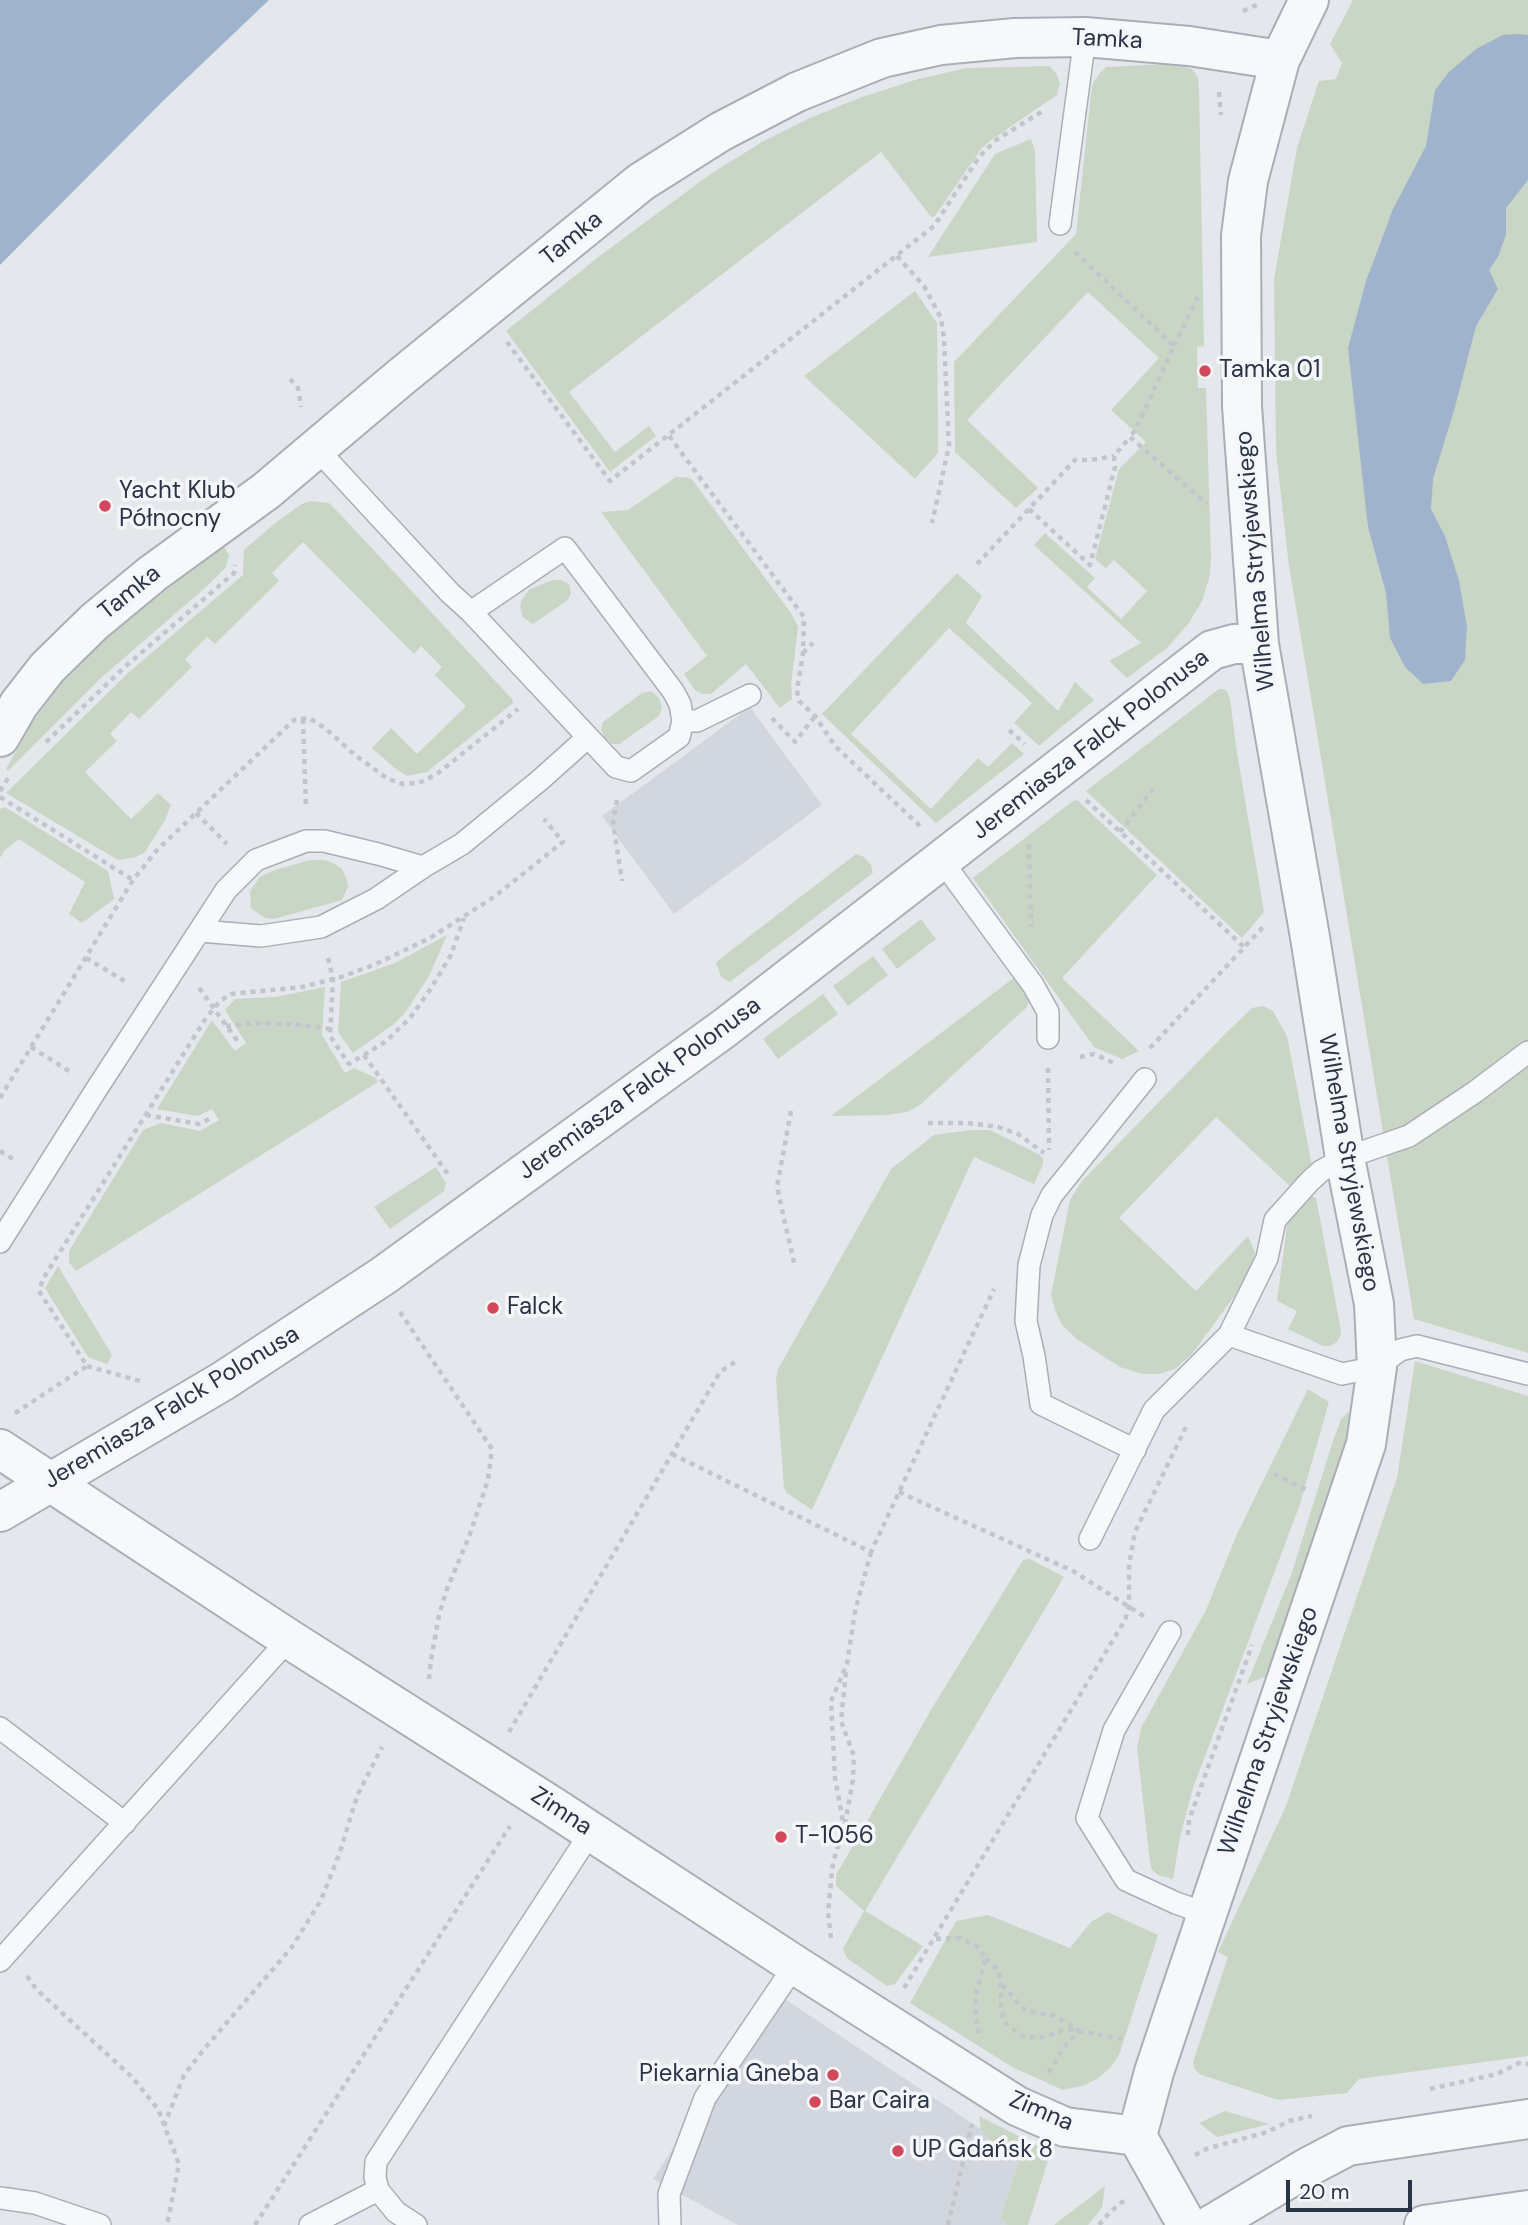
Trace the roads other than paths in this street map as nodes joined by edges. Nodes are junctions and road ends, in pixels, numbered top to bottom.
1 (1309, 0) edge
2 (1085, 37) junction
3 (1280, 60) junction
4 (1060, 224) dead end
5 (316, 448) junction
6 (471, 612) junction
7 (1259, 644) junction
8 (750, 695) dead end
9 (683, 721) junction
10 (0, 737) edge
11 (587, 738) junction
12 (933, 845) junction
13 (423, 867) junction
14 (200, 931) junction
15 (1048, 1038) road end
16 (1528, 1052) edge
17 (1145, 1079) dead end
18 (1345, 1157) junction
19 (0, 1242) edge
20 (1229, 1335) junction
21 (1377, 1367) junction
22 (1528, 1374) edge
23 (9, 1436) edge
24 (1135, 1450) junction
25 (50, 1483) junction
26 (0, 1512) edge
27 (1090, 1539) dead end
28 (1170, 1632) dead end
29 (289, 1639) junction
30 (0, 1728) edge
31 (125, 1823) junction
32 (591, 1832) junction
33 (1192, 1908) junction
34 (5, 1955) edge
35 (795, 1965) junction
36 (1528, 2119) edge
37 (1137, 2136) junction
38 (378, 2190) junction
39 (0, 2198) edge
40 (1528, 2210) edge
41 (100, 2225) edge
42 (310, 2225) edge
43 (416, 2225) edge
44 (670, 2225) edge
45 (1187, 2225) edge
46 (1212, 2225) edge
47 (1424, 2225) edge

1 - 3 street, Wilhelma Stryjewskiego
2 - 3 street, Tamka
2 - 4 lane
2 - 5 street, Tamka
3 - 7 street, Wilhelma Stryjewskiego
5 - 6 lane
5 - 10 street, Tamka
6 - 9 lane
6 - 11 lane
7 - 12 street, Jeremiasza Falck Polonusa
7 - 18 street, Wilhelma Stryjewskiego
8 - 9 lane
9 - 11 lane
11 - 13 lane
12 - 15 lane
12 - 25 street, Jeremiasza Falck Polonusa
13 - 14 lane
13 - 14 lane
14 - 19 lane
16 - 18 lane
17 - 24 lane
18 - 20 lane
18 - 21 street, Wilhelma Stryjewskiego
20 - 21 lane
20 - 24 lane
21 - 22 lane
21 - 33 street, Wilhelma Stryjewskiego
23 - 25 street, Zimna
24 - 27 lane
25 - 26 street, Jeremiasza Falck Polonusa
25 - 29 street, Zimna
28 - 33 lane
29 - 31 lane
29 - 32 street, Zimna
30 - 31 lane
31 - 34 lane
32 - 35 street, Zimna
32 - 38 lane
33 - 37 street, Wilhelma Stryjewskiego
35 - 37 street, Zimna
35 - 44 lane
36 - 46 street
37 - 45 street
38 - 42 lane
38 - 43 lane
39 - 41 lane
40 - 47 street

